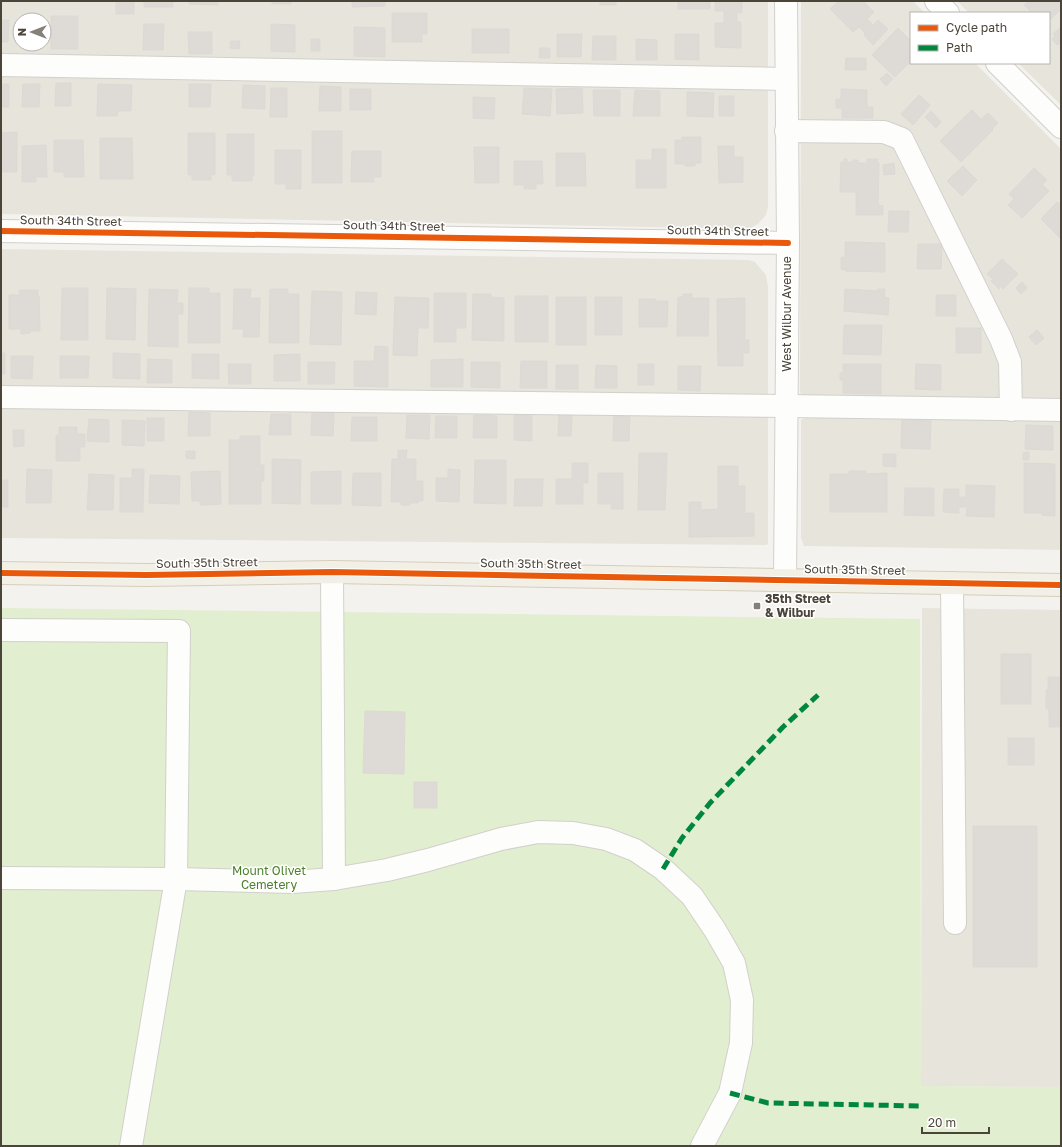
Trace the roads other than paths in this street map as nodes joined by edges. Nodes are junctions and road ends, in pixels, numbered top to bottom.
1 (786, 1) edge
2 (936, 1) edge
3 (947, 12) edge
4 (999, 64) edge
5 (1, 65) edge
6 (786, 79) junction
7 (1061, 128) edge
8 (786, 131) junction
9 (1, 231) edge
10 (788, 243) junction
11 (1, 397) edge
12 (787, 406) junction
13 (1011, 410) junction
14 (1061, 410) edge
15 (332, 572) junction
16 (1, 573) edge
17 (785, 580) junction
18 (952, 583) junction
19 (1061, 585) edge
20 (1, 630) edge
21 (1, 878) edge
22 (176, 879) junction
23 (334, 879) junction
24 (955, 923) dead end
25 (131, 1146) edge
26 (702, 1146) edge

1 - 6 street, West Wilbur Avenue
2 - 3 street
4 - 7 street
5 - 6 street
6 - 8 street, West Wilbur Avenue
8 - 10 street, West Wilbur Avenue
8 - 13 street
9 - 10 street, South 34th Street
10 - 12 street, West Wilbur Avenue
11 - 12 street
12 - 13 street
12 - 17 street, West Wilbur Avenue
13 - 14 street
15 - 16 main road, South 35th Street
15 - 17 main road, South 35th Street
15 - 23 street
17 - 18 main road, South 35th Street
18 - 19 main road, South 35th Street
18 - 24 street
20 - 22 street
21 - 22 street
22 - 23 street
22 - 25 street
23 - 26 street

